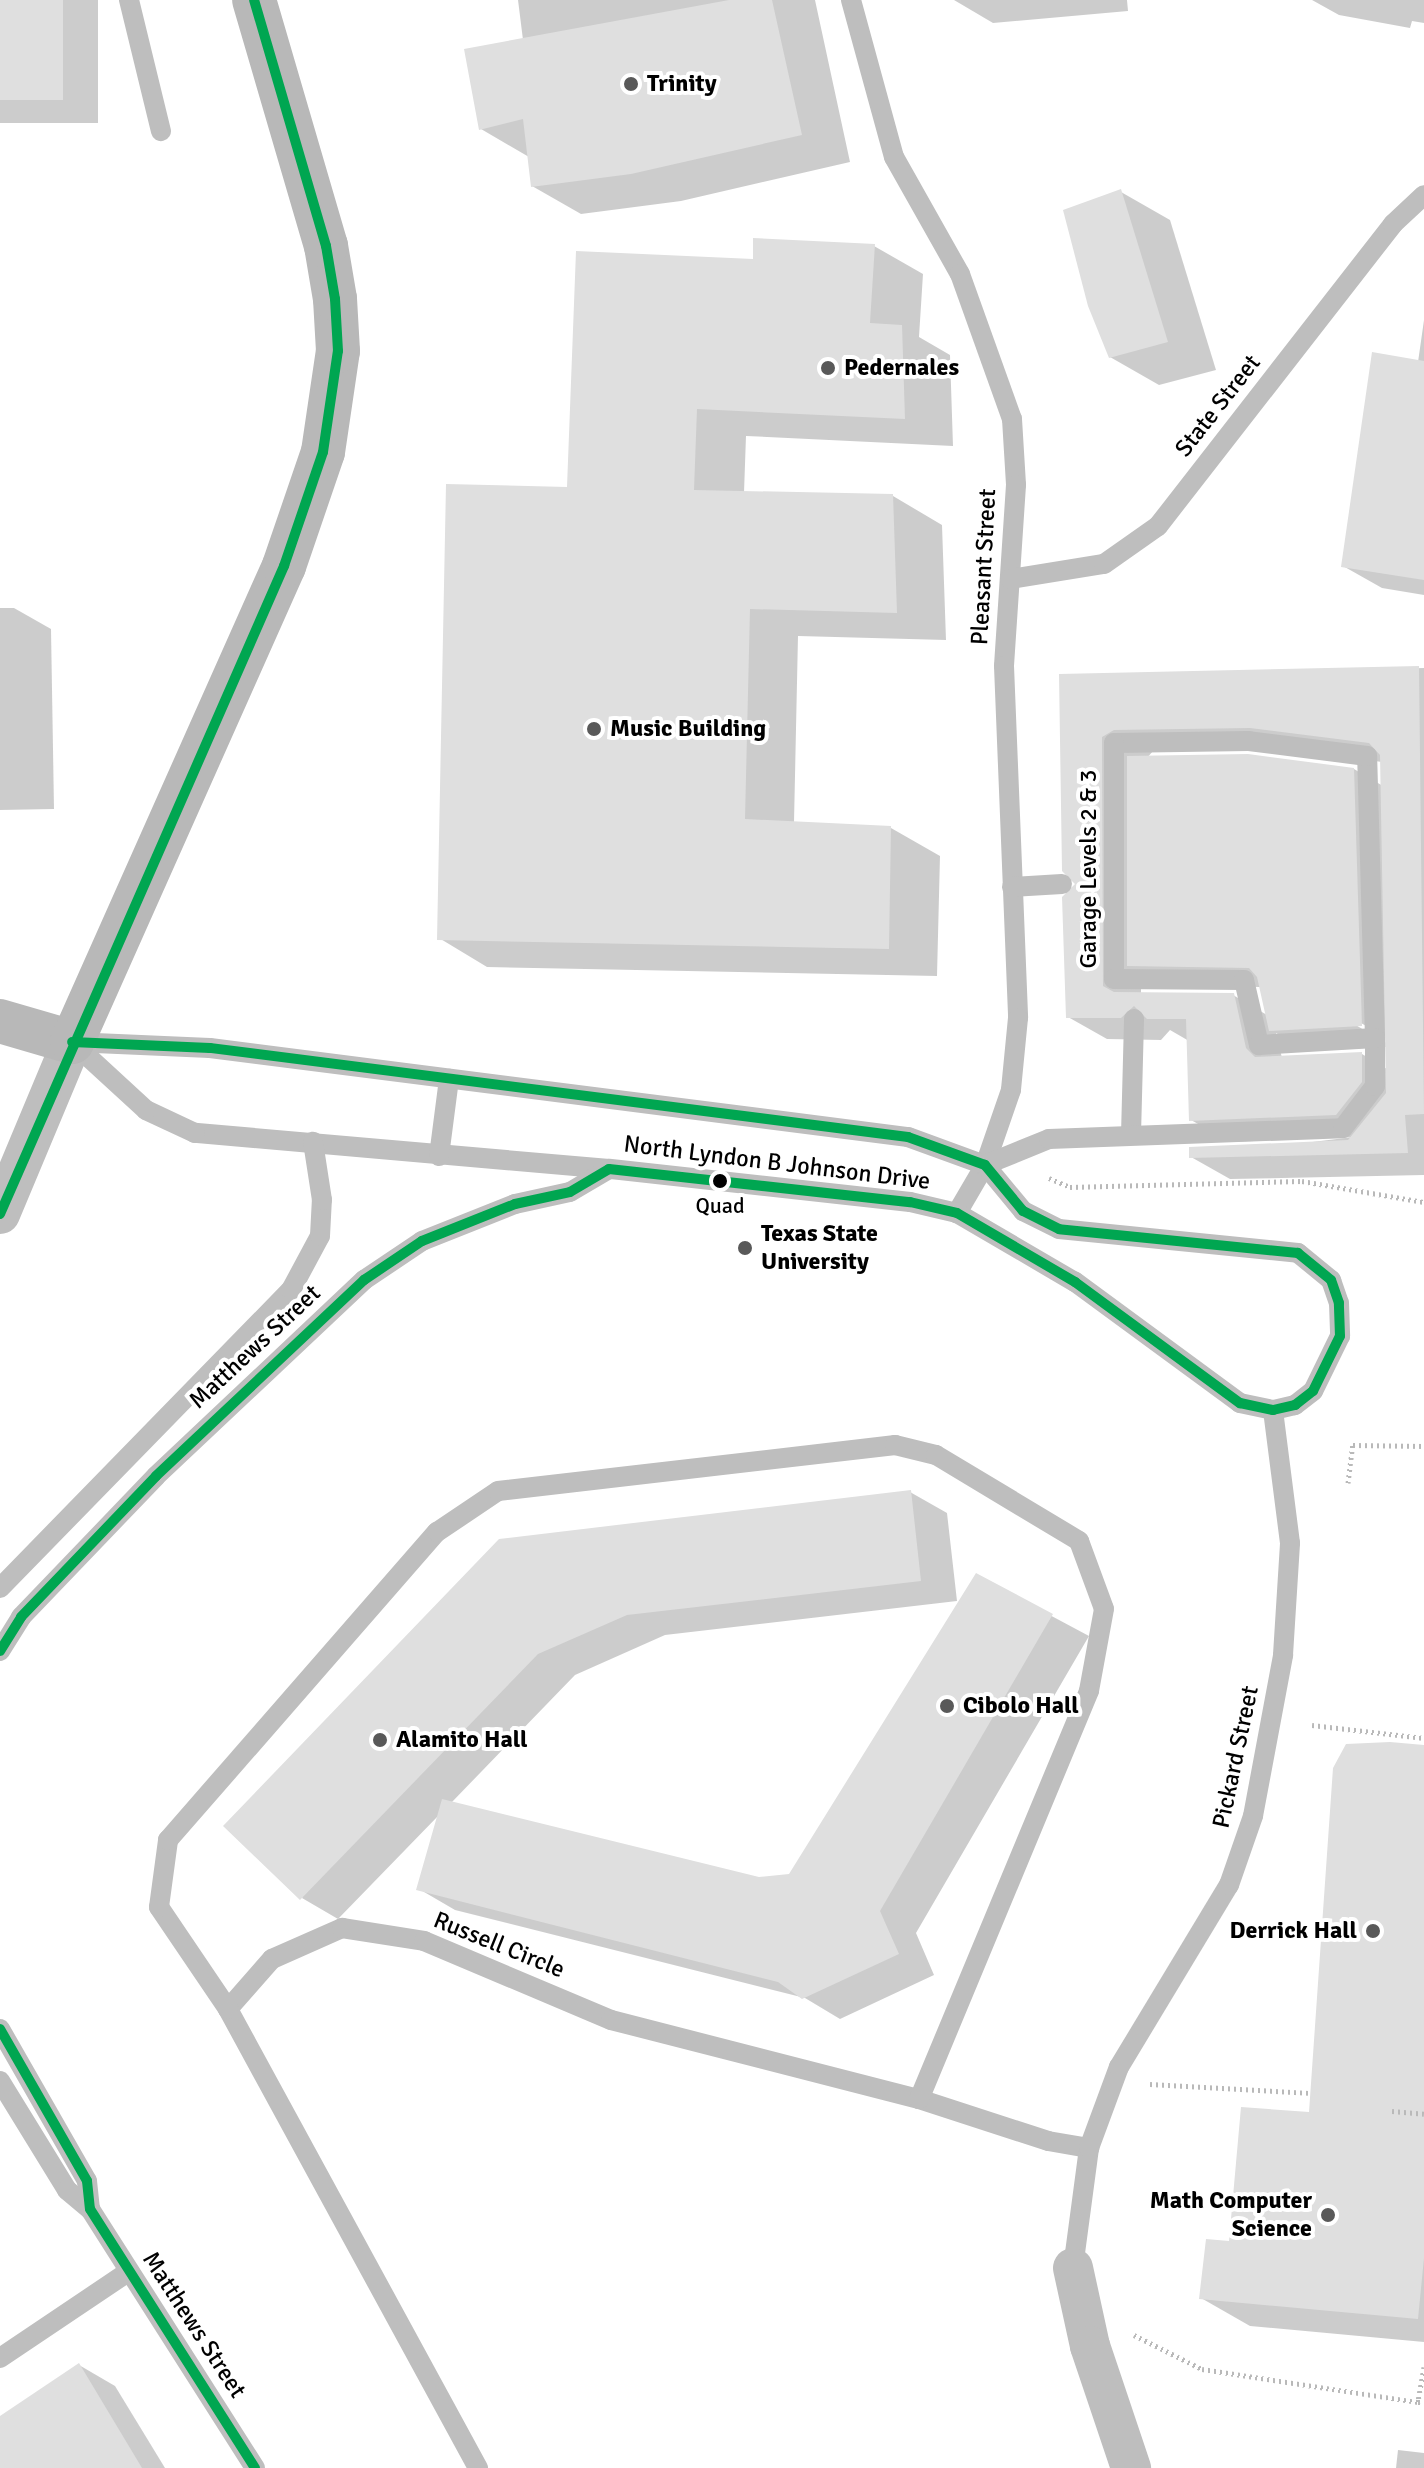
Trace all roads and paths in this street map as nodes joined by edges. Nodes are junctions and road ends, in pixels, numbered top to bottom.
1 (129, 0) edge
2 (254, 0) edge
3 (851, 0) edge
4 (161, 131) dead end
5 (1424, 195) edge
6 (1010, 579) junction
7 (1062, 884) dead end
8 (1012, 887) junction
9 (1134, 1019) dead end
10 (0, 1021) edge
11 (1375, 1038) junction
12 (72, 1042) junction
13 (449, 1079) junction
14 (1131, 1135) junction
15 (313, 1142) junction
16 (439, 1156) junction
17 (985, 1165) junction
18 (609, 1169) junction
19 (1049, 1178) dead end
20 (1424, 1202) edge
21 (957, 1213) junction
22 (0, 1214) edge
23 (1273, 1410) junction
24 (1424, 1446) edge
25 (1348, 1483) dead end
26 (0, 1588) edge
27 (0, 1651) edge
28 (1312, 1725) dead end
29 (1389, 1734) junction
30 (1424, 1738) edge
31 (1390, 1742) dead end
32 (228, 2009) junction
33 (0, 2029) edge
34 (0, 2081) edge
35 (1149, 2084) dead end
36 (1309, 2093) dead end
37 (919, 2099) junction
38 (1392, 2111) dead end
39 (1424, 2114) edge
40 (1089, 2148) junction
41 (90, 2209) junction
42 (1073, 2268) joint
43 (128, 2272) junction
44 (1122, 2329) dead end
45 (0, 2358) edge
46 (1424, 2367) edge
47 (1421, 2402) edge
48 (255, 2468) edge
49 (478, 2468) edge
50 (1131, 2468) edge

1 - 4 lane
2 - 12 street
3 - 6 lane, Pleasant Street
5 - 6 lane, State Street
6 - 8 lane, Pleasant Street
7 - 8 lane
8 - 17 lane, Pleasant Street
9 - 14 lane
10 - 12 street
11 - 11 lane, Garage Levels 2 & 3
11 - 14 lane, Garage Levels 2 & 3
12 - 13 lane, North Lyndon B Johnson Drive
12 - 15 lane, North Lyndon B Johnson Drive
12 - 22 street
13 - 16 lane
13 - 17 lane, North Lyndon B Johnson Drive
14 - 17 lane, Garage Levels 2 & 3
15 - 16 lane, North Lyndon B Johnson Drive
15 - 26 lane, Matthews Street
16 - 18 lane, North Lyndon B Johnson Drive
17 - 21 lane, Pleasant Street
17 - 23 lane
18 - 21 lane, North Lyndon B Johnson Drive
18 - 27 lane, Matthews Street
19 - 20 path
21 - 23 lane, North Lyndon B Johnson Drive
23 - 40 lane, Pickard Street
24 - 25 path
28 - 29 path
29 - 30 path
29 - 31 path
32 - 37 lane, Russell Circle
32 - 37 lane
32 - 49 lane
33 - 41 lane, Matthews Street
34 - 41 lane, Matthews Street
35 - 36 path
37 - 40 lane, Russell Circle
38 - 39 path
40 - 42 lane, Pickard Street
41 - 43 lane, Matthews Street
42 - 50 street
43 - 45 lane
43 - 48 lane, Matthews Street
44 - 47 path
46 - 47 path

